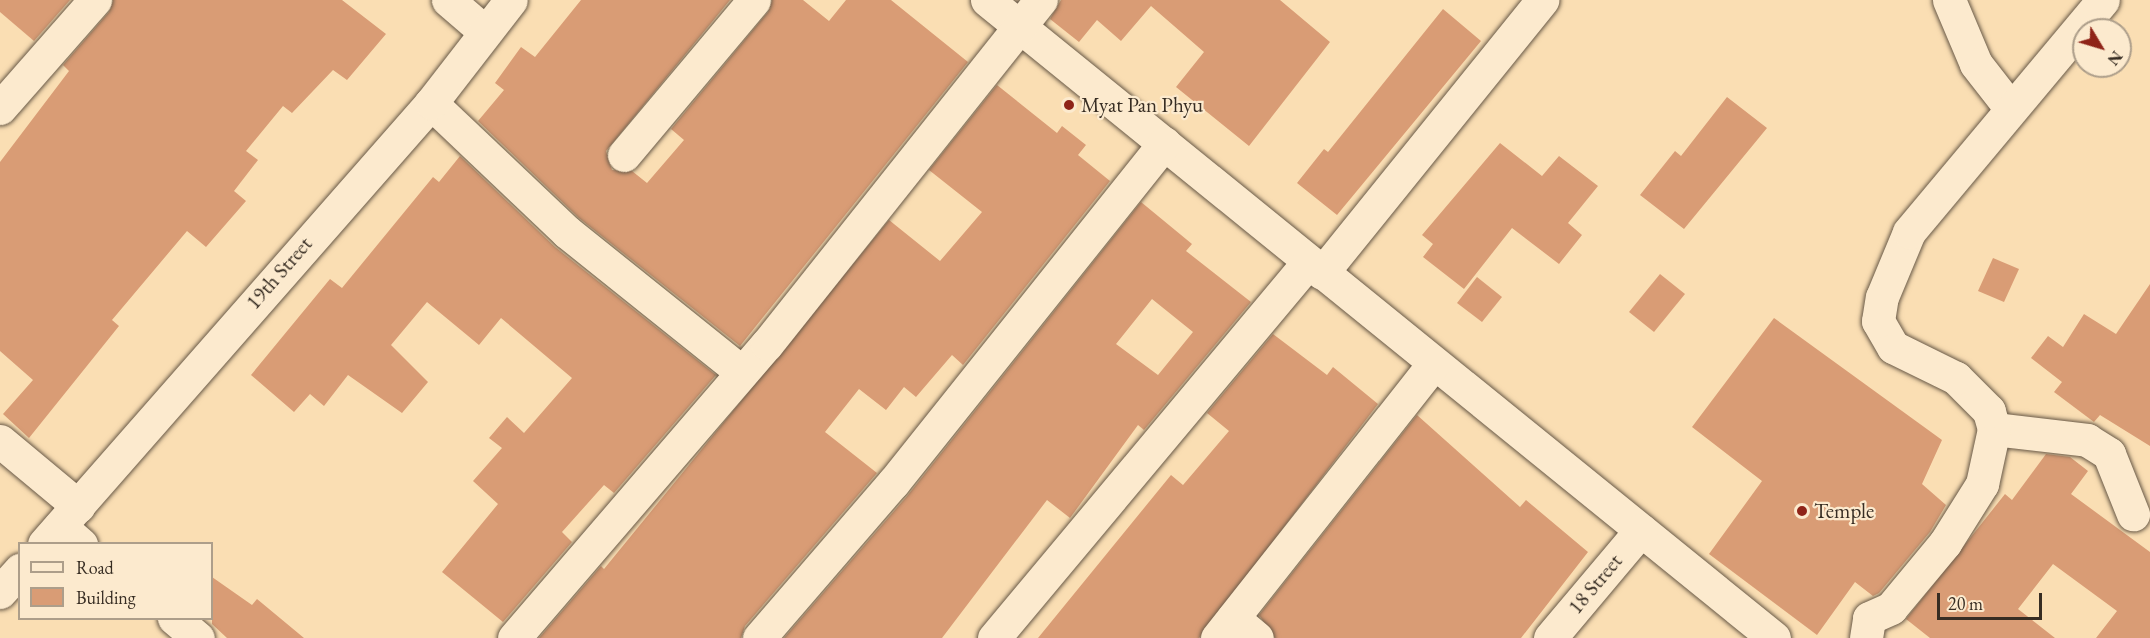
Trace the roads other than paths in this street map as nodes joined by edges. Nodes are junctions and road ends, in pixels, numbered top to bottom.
1 (94, 0) edge
2 (448, 0) edge
3 (511, 0) edge
4 (754, 0) edge
5 (987, 0) edge
6 (1041, 0) edge
7 (1542, 0) edge
8 (1949, 0) edge
9 (2103, 0) edge
10 (1018, 26) junction
11 (484, 31) junction
12 (431, 103) junction
13 (0, 108) edge
14 (2011, 109) junction
15 (1164, 143) junction
16 (624, 155) dead end
17 (1315, 268) junction
18 (1434, 363) junction
19 (742, 372) junction
20 (1994, 429) junction
21 (0, 441) edge
22 (2133, 514) dead end
23 (66, 530) edge
24 (1641, 530) junction
25 (18, 572) edge
26 (0, 592) edge
27 (176, 620) edge
28 (1236, 631) edge
29 (198, 638) edge
30 (514, 638) edge
31 (759, 638) edge
32 (994, 638) edge
33 (1550, 638) edge
34 (1774, 638) edge
35 (1866, 638) edge

1 - 13 street
2 - 11 street
3 - 11 street, 19th Street
4 - 16 street
5 - 10 street
6 - 10 street
7 - 17 street
8 - 14 street
9 - 14 street
10 - 15 street
10 - 19 street
11 - 12 street, 19th Street
12 - 19 street
12 - 23 street, 19th Street
14 - 20 street
15 - 17 street
15 - 31 street
17 - 18 street
17 - 32 street
18 - 24 street
18 - 28 street
19 - 30 street
20 - 22 street
20 - 35 street
21 - 23 street
24 - 33 street, 18 Street
24 - 34 street
25 - 26 street
27 - 29 street

